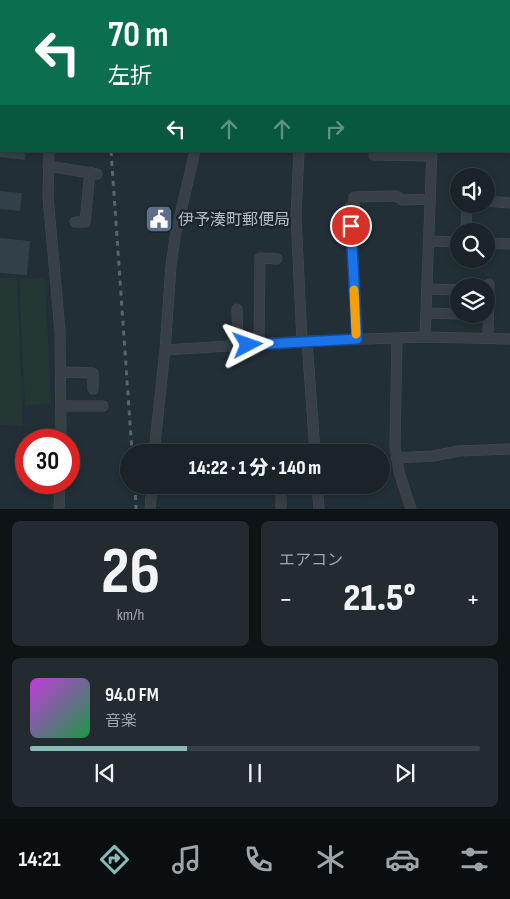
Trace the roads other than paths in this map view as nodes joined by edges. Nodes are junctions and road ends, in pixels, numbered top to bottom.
1 (49, 152) edge
2 (194, 152) edge
3 (299, 152) edge
4 (431, 154) edge
5 (374, 155) dead end
6 (48, 166) junction
7 (430, 199) junction
8 (495, 202) edge
9 (510, 203) edge
10 (76, 222) dead end
11 (428, 241) junction
12 (450, 242) edge
13 (495, 243) edge
14 (510, 244) edge
15 (277, 259) dead end
16 (427, 289) junction
17 (450, 290) edge
18 (237, 309) dead end
19 (426, 313) junction
20 (450, 314) edge
21 (486, 323) edge
22 (425, 337) junction
23 (398, 338) junction
24 (488, 338) junction
25 (357, 339) junction
26 (510, 339) edge
27 (304, 341) junction
28 (259, 344) junction
29 (238, 346) junction
30 (165, 350) junction
31 (62, 372) junction
32 (93, 389) dead end
33 (61, 406) junction
34 (103, 406) dead end
35 (61, 429) edge
36 (155, 444) edge
37 (313, 444) edge
38 (510, 449) edge
39 (396, 458) junction
40 (60, 494) edge
41 (151, 494) edge
42 (281, 494) edge
43 (318, 494) edge
44 (59, 509) edge
45 (150, 509) edge
46 (281, 509) edge
47 (319, 509) edge
48 (411, 509) edge

1 - 6 street
2 - 30 street
3 - 27 street
4 - 5 street
4 - 7 street
6 - 10 street
6 - 31 street
7 - 11 street
7 - 25 street
8 - 9 street
11 - 12 street
11 - 16 street
13 - 14 street
15 - 28 street
16 - 17 street
16 - 19 street
18 - 29 street
19 - 20 street
19 - 22 street
21 - 24 street
22 - 23 street
22 - 24 street
23 - 25 street
23 - 39 street
24 - 26 street
25 - 27 street
27 - 28 street
27 - 37 street
28 - 29 street
29 - 30 street
30 - 36 street
31 - 32 street
31 - 33 street
33 - 34 street
33 - 35 street
38 - 39 street
39 - 48 street
40 - 44 street
41 - 45 street
42 - 46 street
43 - 47 street

